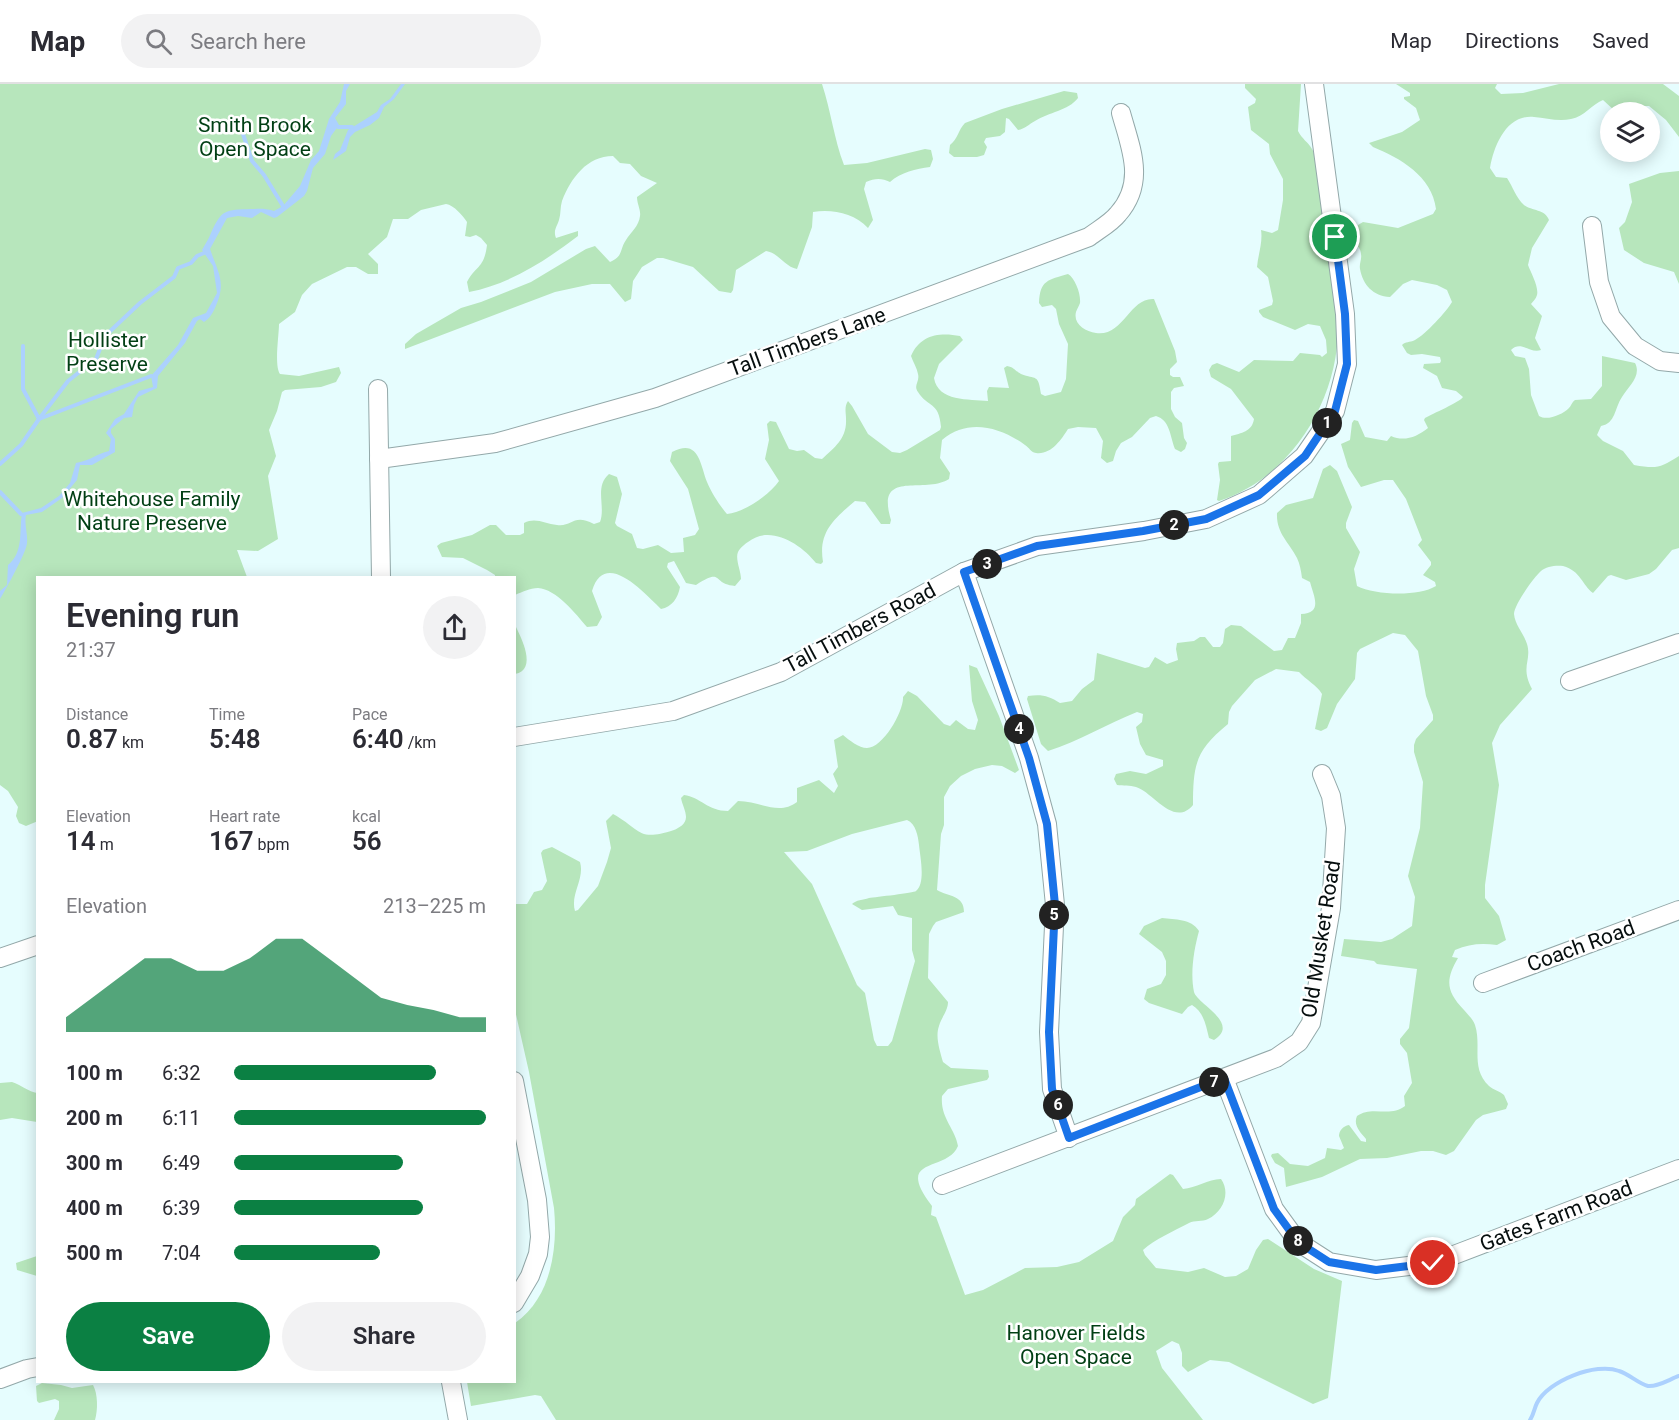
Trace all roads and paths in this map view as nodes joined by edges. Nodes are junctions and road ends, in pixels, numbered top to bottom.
1 (1314, 84) edge
2 (1121, 113) dead end
3 (1592, 226) dead end
4 (1679, 363) edge
5 (378, 389) dead end
6 (379, 459) junction
7 (964, 572) junction
8 (381, 576) edge
9 (1679, 643) edge
10 (1570, 681) dead end
11 (516, 737) edge
12 (1322, 774) dead end
13 (1679, 910) edge
14 (36, 946) edge
15 (0, 958) edge
16 (1483, 982) dead end
17 (1224, 1078) junction
18 (516, 1091) edge
19 (1069, 1138) junction
20 (1679, 1169) edge
21 (942, 1185) dead end
22 (516, 1300) edge
23 (36, 1367) edge
24 (0, 1379) edge
25 (452, 1383) edge
26 (458, 1420) edge

1 - 7 street, Tall Timbers Road
2 - 6 street, Tall Timbers Lane
3 - 4 street
5 - 6 street
6 - 8 street
7 - 11 street, Tall Timbers Road
7 - 19 street
9 - 10 street
12 - 17 street, Old Musket Road
13 - 16 street, Coach Road
14 - 15 street
17 - 19 street, Old Musket Road
17 - 20 street, Gates Farm Road
18 - 22 street
19 - 21 street, Old Musket Road
23 - 24 street
25 - 26 street

